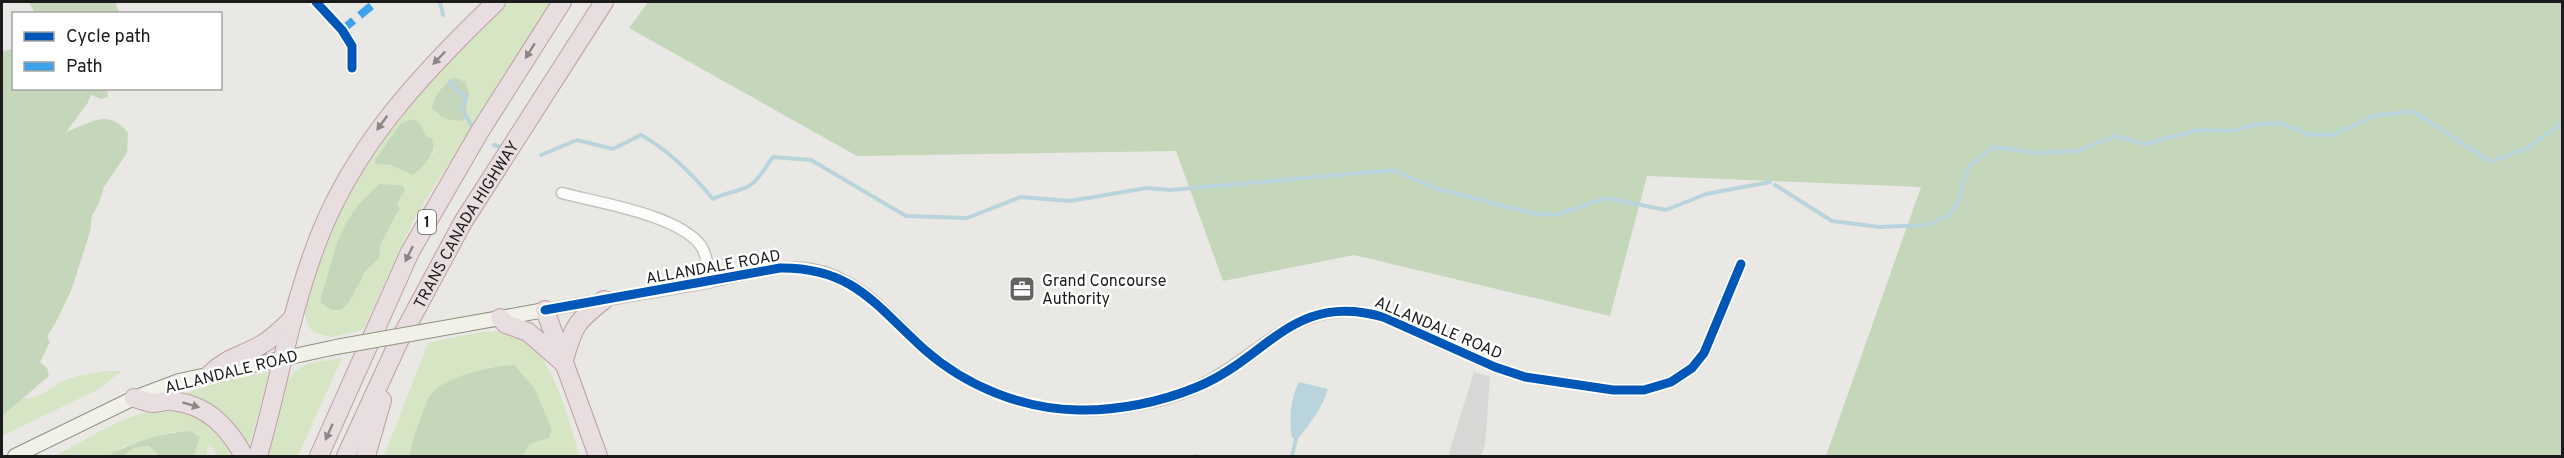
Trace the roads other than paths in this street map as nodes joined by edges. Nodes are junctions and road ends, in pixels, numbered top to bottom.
1 (316, 2) edge
2 (496, 2) edge
3 (562, 2) edge
4 (604, 2) edge
5 (352, 68) dead end
6 (562, 193) dead end
7 (1741, 264) dead end
8 (708, 282) junction
9 (604, 300) junction
10 (545, 310) junction
11 (293, 317) junction
12 (500, 318) junction
13 (398, 344) junction
14 (284, 357) junction
15 (563, 363) junction
16 (210, 374) junction
17 (134, 398) junction
18 (596, 453) edge
19 (15, 456) edge
20 (244, 456) edge
21 (258, 456) edge
22 (319, 456) edge
23 (346, 456) edge
24 (366, 456) edge

1 - 5 street
2 -> 11 highway
3 -> 22 highway, TRANS CANADA HIGHWAY / 1
4 - 13 highway, TRANS CANADA HIGHWAY / 1
6 - 8 street
7 - 8 street, ALLANDALE ROAD
8 - 9 street, ALLANDALE ROAD
9 - 10 street, ALLANDALE ROAD
9 - 15 highway
10 - 12 main road, ALLANDALE ROAD
10 - 15 highway
11 - 14 highway
11 - 16 highway
12 - 14 main road, ALLANDALE ROAD, bridge
12 - 15 highway
13 - 23 highway, TRANS CANADA HIGHWAY / 1
13 - 24 highway
14 - 16 main road, ALLANDALE ROAD
14 - 21 highway
15 - 18 highway
16 - 17 main road, ALLANDALE ROAD
17 - 19 main road, ALLANDALE ROAD
17 -> 20 highway

